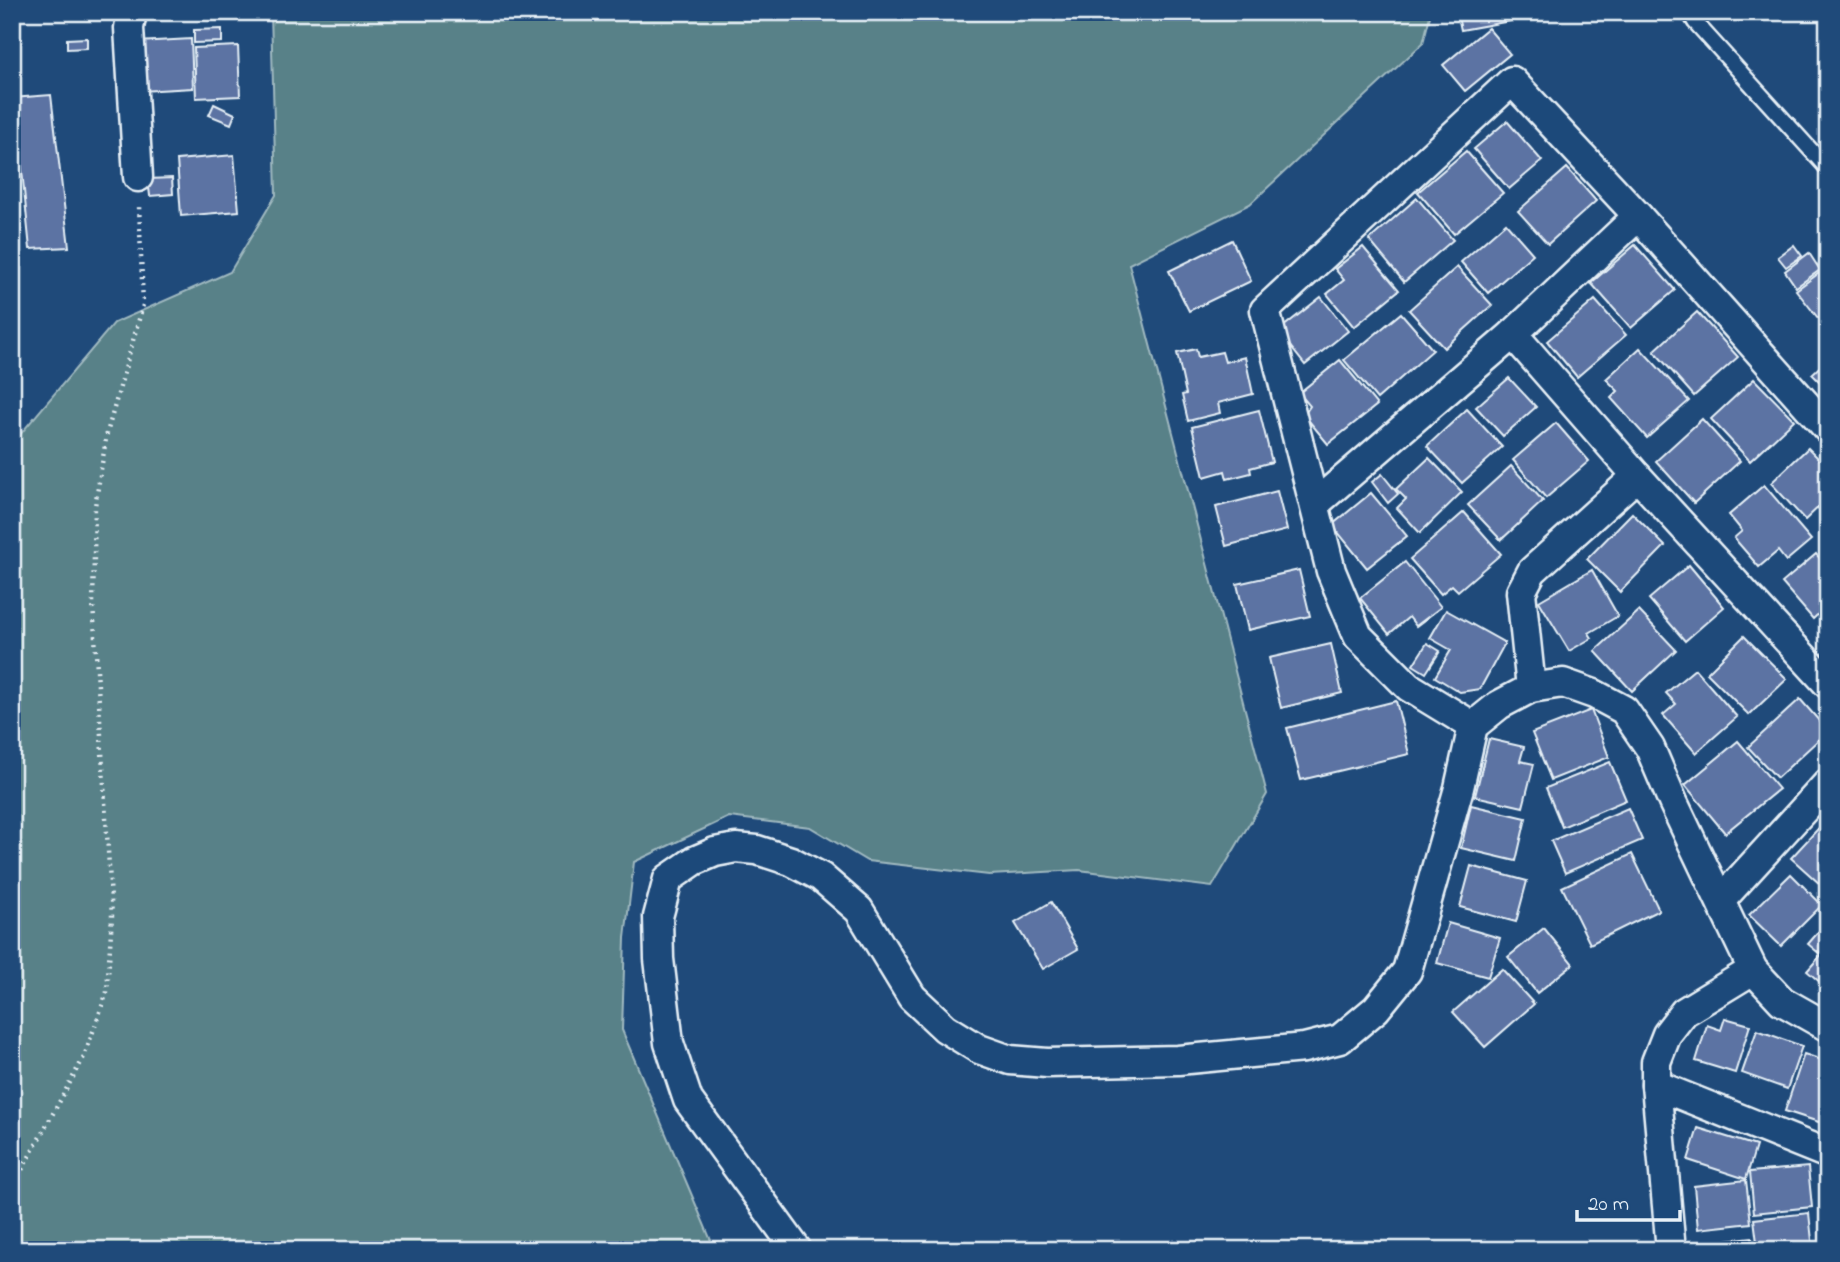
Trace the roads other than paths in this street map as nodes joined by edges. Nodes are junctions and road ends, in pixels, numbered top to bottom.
1 (132, 12) edge
2 (1689, 12) edge
3 (1828, 169) edge
4 (138, 177) road end
5 (1638, 216) junction
6 (1513, 334) junction
7 (1828, 429) edge
8 (1637, 476) junction
9 (1315, 504) junction
10 (1828, 684) edge
11 (1531, 688) junction
12 (1473, 726) junction
13 (1828, 783) edge
14 (1721, 900) junction
15 (1753, 970) junction
16 (1828, 1027) edge
17 (1656, 1085) junction
18 (1828, 1154) edge
19 (797, 1250) edge
20 (1671, 1250) edge

1 - 4 street
2 - 3 lane
5 - 6 street
5 - 7 street
5 - 9 street
6 - 8 street
6 - 9 street
8 - 10 street
8 - 11 street
9 - 12 street
11 - 12 street
11 - 14 street
12 - 19 street
13 - 14 street
14 - 15 street
15 - 16 street
15 - 17 street
17 - 18 street
17 - 20 street

